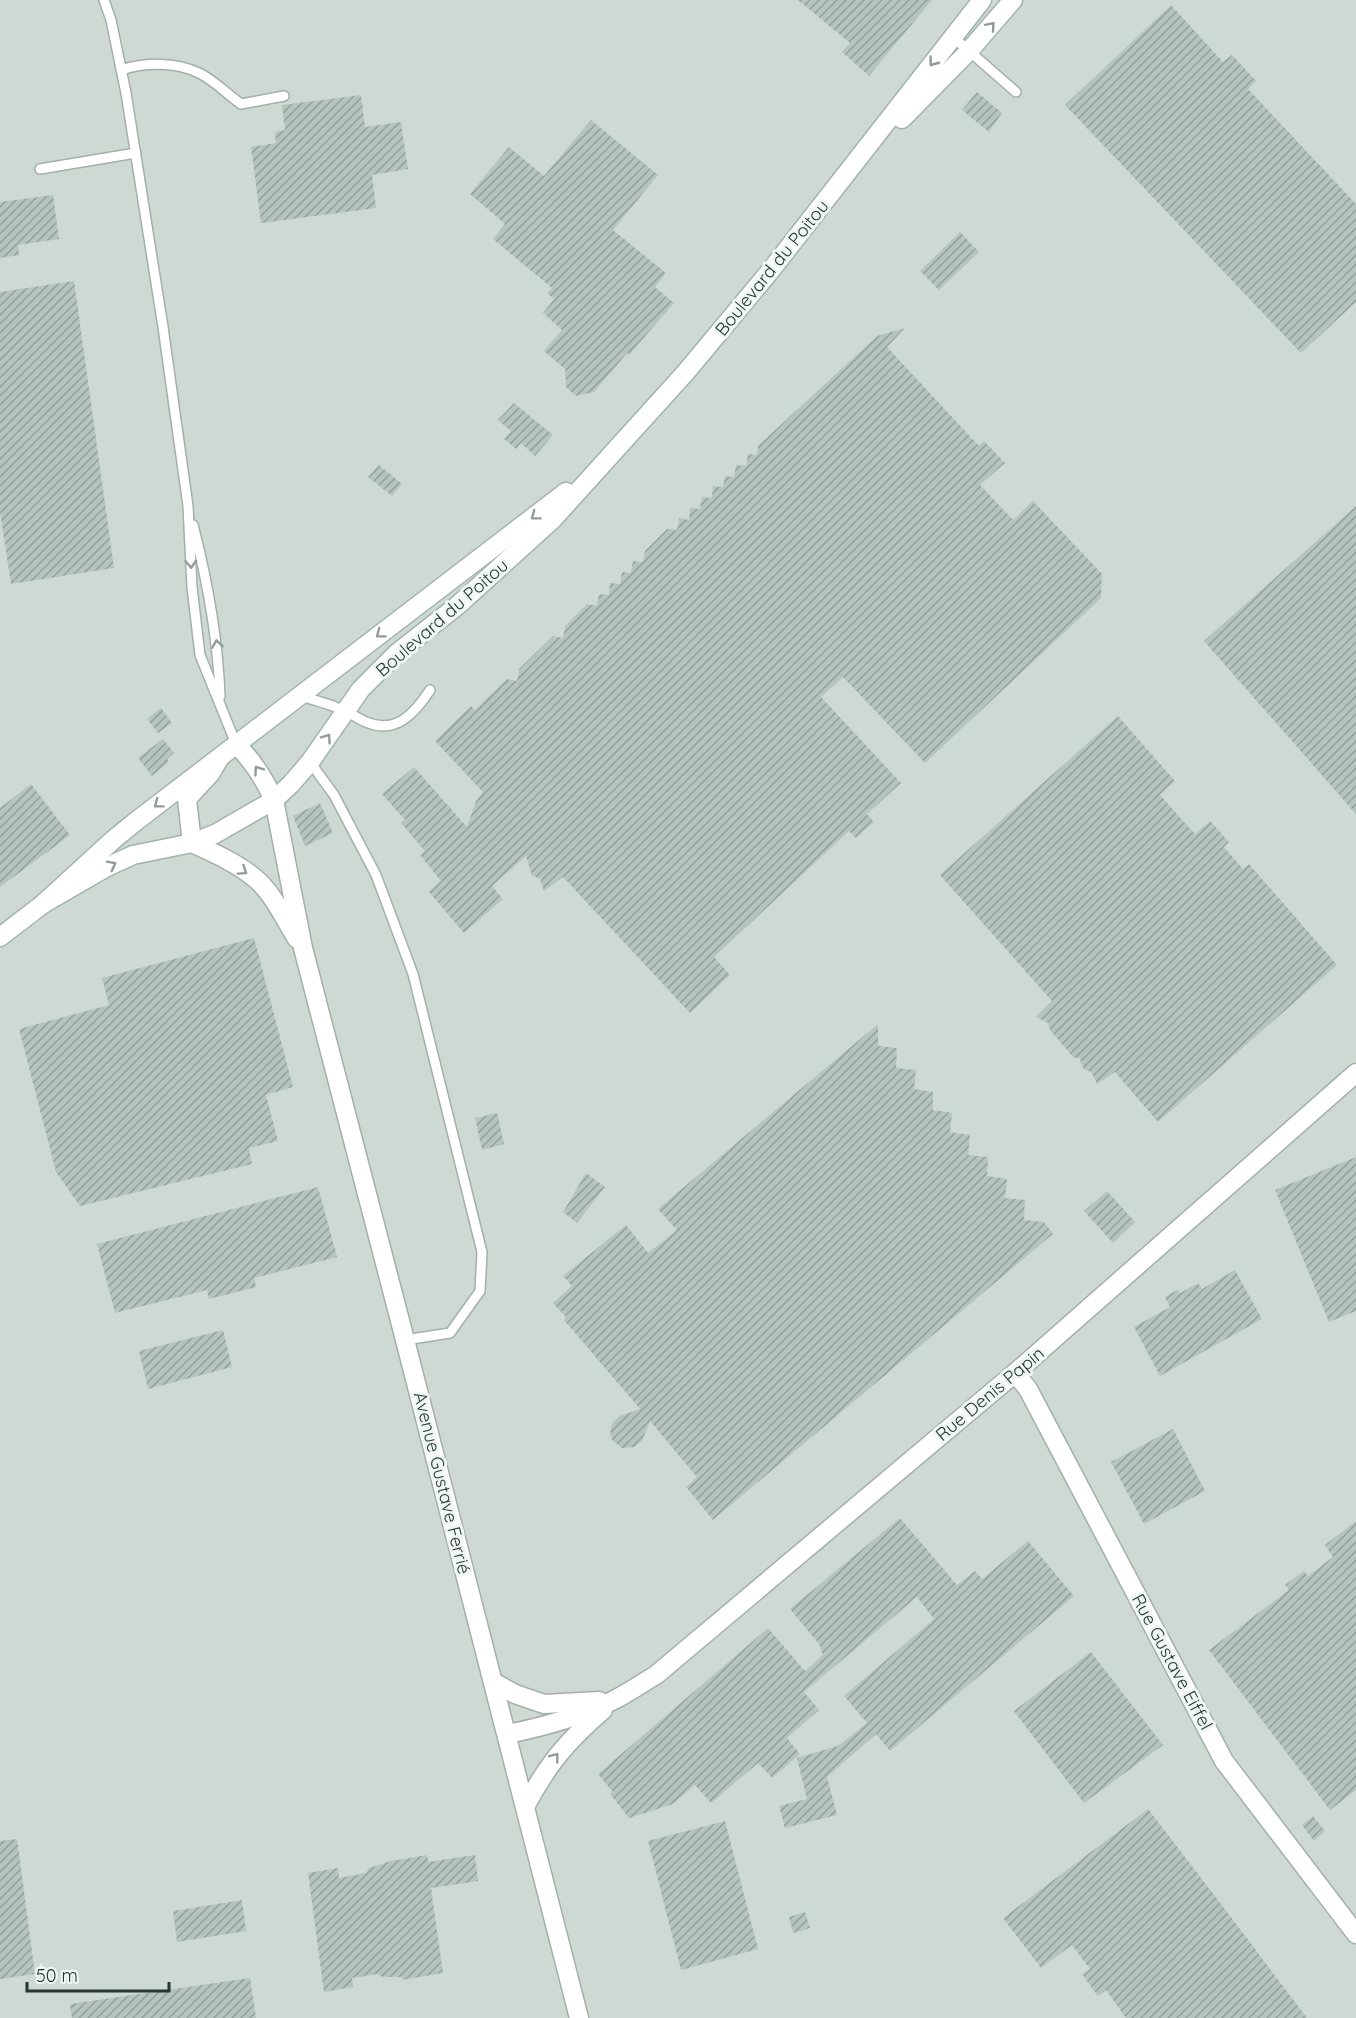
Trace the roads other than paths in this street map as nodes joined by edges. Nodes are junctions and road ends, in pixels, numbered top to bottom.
1 (104, 0) edge
2 (982, 0) edge
3 (1013, 0) edge
4 (952, 36) junction
5 (969, 51) junction
6 (121, 70) junction
7 (1016, 92) dead end
8 (284, 96) dead end
9 (136, 153) junction
10 (40, 169) dead end
11 (848, 174) junction
12 (598, 468) junction
13 (188, 506) junction
14 (430, 690) dead end
15 (299, 696) junction
16 (220, 703) junction
17 (346, 711) junction
18 (237, 744) junction
19 (220, 757) junction
20 (310, 762) junction
21 (274, 800) junction
22 (192, 843) junction
23 (43, 904) junction
24 (0, 937) edge
25 (303, 948) junction
26 (1356, 1073) edge
27 (405, 1340) junction
28 (1015, 1373) junction
29 (493, 1682) junction
30 (613, 1700) junction
31 (507, 1734) junction
32 (525, 1807) junction
33 (1356, 1934) edge
34 (579, 2018) edge

1 - 6 lane
2 - 4 street, Boulevard du Poitou
5 -> 3 street, Boulevard du Poitou
4 - 5 lane
4 -> 11 street, Boulevard du Poitou
5 - 7 lane
5 - 11 street, Boulevard du Poitou
6 - 8 lane
6 - 9 lane
9 - 10 lane
9 - 13 lane
11 - 12 street, Boulevard du Poitou
12 -> 15 street, Boulevard du Poitou
12 - 17 street, Boulevard du Poitou
16 -> 13 lane
13 -> 16 lane
14 - 17 lane
15 - 17 lane
15 - 18 street, Boulevard du Poitou
16 - 18 lane
20 -> 17 street, Boulevard du Poitou
18 - 19 street, Boulevard du Poitou
21 -> 18 street, Avenue Gustave Ferrié
19 - 22 street
19 -> 23 street, Boulevard du Poitou
20 - 21 street, Boulevard du Poitou
20 - 27 lane
21 - 22 street, Boulevard du Poitou
21 - 25 street, Avenue Gustave Ferrié
23 -> 22 street, Boulevard du Poitou
22 -> 25 street, Avenue Gustave Ferrié
23 - 24 street, Boulevard du Poitou
25 - 27 street, Avenue Gustave Ferrié
26 - 28 street, Rue Denis Papin
27 - 29 street, Avenue Gustave Ferrié
28 - 30 street, Rue Denis Papin
28 - 33 street, Rue Gustave Eiffel
29 - 30 street, Rue Denis Papin
29 - 31 street, Avenue Gustave Ferrié
30 - 31 street, Rue Denis Papin
32 -> 30 street, Rue Denis Papin
31 - 32 street, Avenue Gustave Ferrié
32 - 34 street, Avenue Gustave Ferrié

